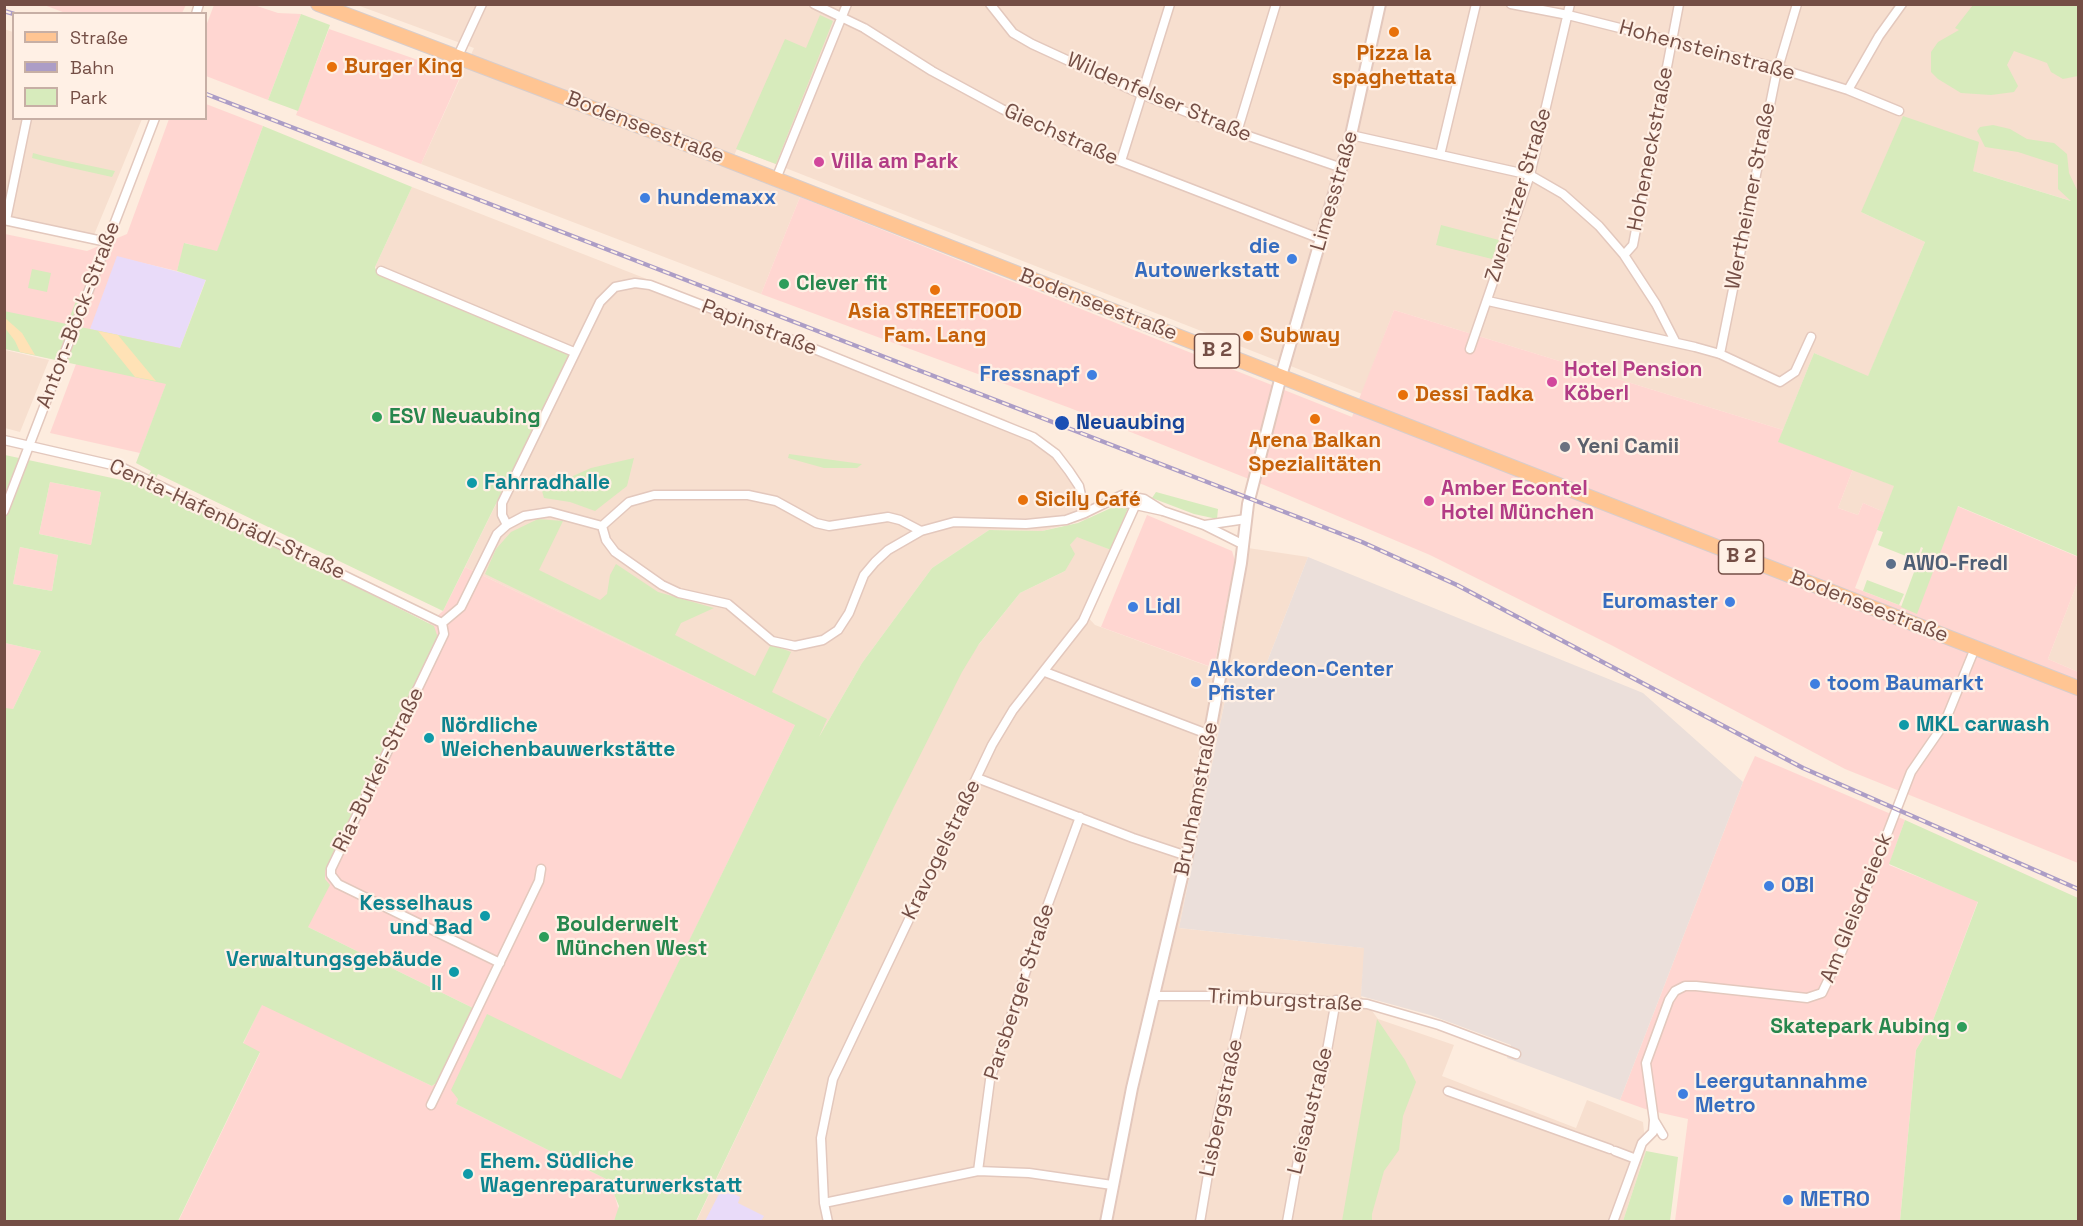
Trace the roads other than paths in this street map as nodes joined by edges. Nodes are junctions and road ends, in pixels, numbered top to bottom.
1 (318, 4) edge
2 (482, 4) edge
3 (814, 4) edge
4 (847, 4) edge
5 (990, 4) edge
6 (1170, 4) edge
7 (1276, 4) edge
8 (1380, 4) edge
9 (1476, 4) edge
10 (1510, 4) edge
11 (1570, 4) edge
12 (1679, 4) edge
13 (1797, 4) edge
14 (1902, 4) edge
15 (1568, 15) junction
16 (842, 16) junction
17 (1672, 40) junction
18 (458, 56) junction
19 (1778, 68) junction
20 (1848, 90) junction
21 (1143, 95) junction
22 (1899, 111) dead end
23 (27, 120) edge
24 (154, 120) edge
25 (1237, 132) junction
26 (1351, 135) junction
27 (1440, 155) junction
28 (1121, 162) junction
29 (1342, 168) junction
30 (1530, 176) junction
31 (776, 179) junction
32 (5, 220) edge
33 (1321, 239) junction
34 (107, 242) junction
35 (1624, 255) junction
36 (381, 271) dead end
37 (1488, 301) junction
38 (1811, 337) dead end
39 (1674, 341) junction
40 (1470, 349) dead end
41 (574, 352) junction
42 (1720, 354) junction
43 (1281, 376) junction
44 (4, 440) edge
45 (30, 445) junction
46 (1112, 500) junction
47 (1135, 506) junction
48 (4, 511) edge
49 (1163, 511) junction
50 (1085, 513) junction
51 (1246, 519) junction
52 (507, 525) junction
53 (1204, 525) junction
54 (602, 526) junction
55 (921, 531) junction
56 (1242, 544) junction
57 (442, 623) junction
58 (1975, 648) junction
59 (1045, 672) junction
60 (2079, 688) edge
61 (1210, 735) junction
62 (977, 778) junction
63 (1080, 818) junction
64 (1188, 856) junction
65 (541, 869) dead end
66 (500, 963) junction
67 (1154, 996) junction
68 (1245, 996) junction
69 (1336, 1000) junction
70 (1516, 1054) dead end
71 (1448, 1090) dead end
72 (431, 1105) dead end
73 (1654, 1120) junction
74 (1663, 1135) dead end
75 (1636, 1159) junction
76 (978, 1171) junction
77 (1112, 1185) junction
78 (824, 1203) junction
79 (828, 1221) edge
80 (1109, 1221) edge
81 (1200, 1221) edge
82 (1287, 1221) edge
83 (1613, 1221) edge

1 - 18 main road, Bodenseestraße / B 2
2 - 18 street
3 - 16 street, Giechstraße
4 - 16 street
5 - 21 street, Wildenfelser Straße
6 - 21 street
7 - 25 street
8 - 26 street, Limesstraße
9 - 27 street
10 - 15 street, Hohensteinstraße
11 - 15 street, Zwernitzer Straße
12 - 17 street, Hoheneckstraße
13 - 19 street, Wertheimer Straße
14 - 20 street
15 - 17 street, Hohensteinstraße
15 - 30 street, Zwernitzer Straße
16 - 28 street, Giechstraße
16 - 31 street
17 - 19 street, Hohensteinstraße
17 - 35 street, Hoheneckstraße
18 - 31 main road, Bodenseestraße / B 2
19 - 20 street, Hohensteinstraße
19 - 42 street, Wertheimer Straße
20 - 22 street, Hohensteinstraße
21 - 25 street, Wildenfelser Straße
21 - 28 street
23 - 32 street
24 - 34 street, Anton-Böck-Straße
25 - 29 street, Wildenfelser Straße
26 - 27 street
26 - 29 street, Limesstraße
27 - 30 street
28 - 33 street, Giechstraße
29 - 33 street, Limesstraße
30 - 35 street
30 - 37 street, Zwernitzer Straße
31 - 43 main road, Bodenseestraße / B 2
32 - 34 street
33 - 43 street, Limesstraße
34 - 45 street, Anton-Böck-Straße
35 - 39 street
36 - 41 street
37 - 39 street
37 - 40 street, Zwernitzer Straße
38 - 42 street
39 - 42 street
41 - 50 street, Papinstraße
41 - 52 street, Papinstraße
43 - 51 street, Brunhamstraße
43 - 58 main road, Bodenseestraße / B 2
44 - 45 street, Centa-Hafenbrädl-Straße
45 - 48 street, Anton-Böck-Straße
45 - 57 street, Centa-Hafenbrädl-Straße
46 - 47 street
46 - 49 street
46 - 50 street
47 - 49 street
47 - 59 street, Kravogelstraße
49 - 53 street
50 - 55 street
51 - 53 street
51 - 56 street, Brunhamstraße
52 - 54 street
52 - 57 street
53 - 56 street
54 - 55 street
54 - 55 street
56 - 61 street, Brunhamstraße
57 - 66 street, Ria-Burkei-Straße
58 - 60 main road, Bodenseestraße / B 2
58 - 73 street, Am Gleisdreieck
59 - 61 street
59 - 62 street, Kravogelstraße
61 - 64 street, Brunhamstraße
62 - 63 street
62 - 78 street, Kravogelstraße
63 - 64 street
63 - 76 street, Parsberger Straße
64 - 67 street, Brunhamstraße
65 - 66 street
66 - 72 street
67 - 68 street, Trimburgstraße
67 - 77 street, Brunhamstraße
68 - 69 street, Trimburgstraße
68 - 81 street, Lisbergstraße
69 - 70 street, Trimburgstraße
69 - 82 street, Leisaustraße
71 - 75 street
73 - 74 street, Am Gleisdreieck
73 - 75 street
75 - 83 street
76 - 77 street
76 - 78 street
77 - 80 street, Brunhamstraße
78 - 79 street, Kravogelstraße

